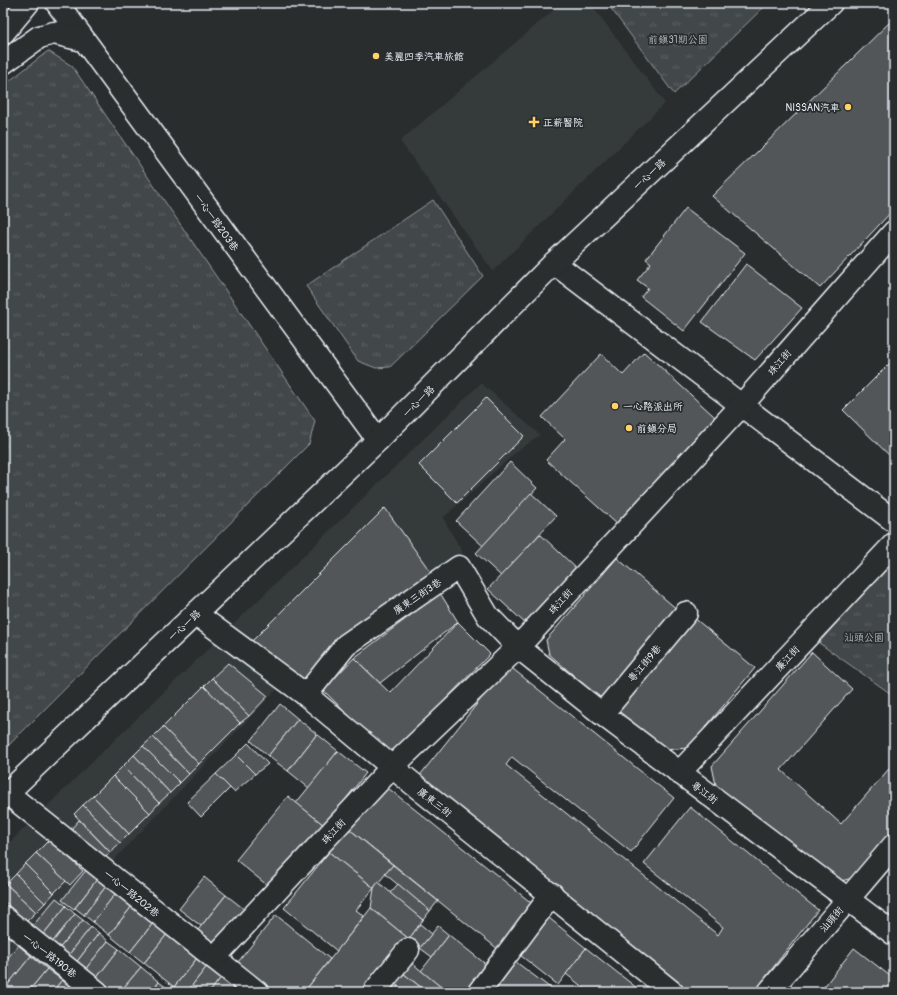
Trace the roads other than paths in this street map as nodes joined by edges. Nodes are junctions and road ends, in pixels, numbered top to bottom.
1 (28, 3) edge
2 (57, 3) edge
3 (831, 3) edge
4 (3, 33) edge
5 (83, 40) junction
6 (3, 62) edge
7 (894, 232) edge
8 (554, 263) junction
9 (741, 406) junction
10 (378, 440) junction
11 (894, 521) edge
12 (894, 544) edge
13 (686, 613) dead end
14 (196, 614) junction
15 (518, 647) junction
16 (306, 695) junction
17 (602, 714) junction
18 (392, 768) junction
19 (680, 773) junction
20 (5, 795) edge
21 (894, 845) edge
22 (552, 894) junction
23 (848, 899) junction
24 (3, 917) edge
25 (894, 934) edge
26 (408, 950) dead end
27 (214, 958) junction
28 (97, 992) edge
29 (257, 992) edge
30 (374, 992) edge
31 (479, 992) edge
32 (672, 992) edge
33 (769, 992) edge

1 - 4 street
2 - 5 street, 一心一路203巷
3 - 8 street, 一心一路
5 - 6 street
5 - 10 street, 一心一路203巷
7 - 9 street, 珠江街
8 - 9 street
8 - 10 street, 一心一路
9 - 11 street
9 - 15 street, 珠江街
10 - 14 street, 一心一路
12 - 19 street, 廉江街
13 - 17 street, 粵江街9巷
14 - 16 street, 廣東三街
14 - 20 street, 一心一路
15 - 16 street, 廣東三街3巷
15 - 17 street, 粵江街
15 - 18 street, 珠江街
16 - 18 street, 廣東三街
17 - 19 street, 粵江街
18 - 22 street, 廣東三街
18 - 27 street, 珠江街
19 - 23 street, 粵江街
20 - 27 street, 一心一路202巷
21 - 23 street, 汕頭街
22 - 31 street
22 - 32 street, 廣東三街
23 - 25 street, 粵江街
23 - 33 street, 汕頭街
24 - 28 street, 一心一路190巷
26 - 30 street
27 - 29 street, 一心一路202巷

